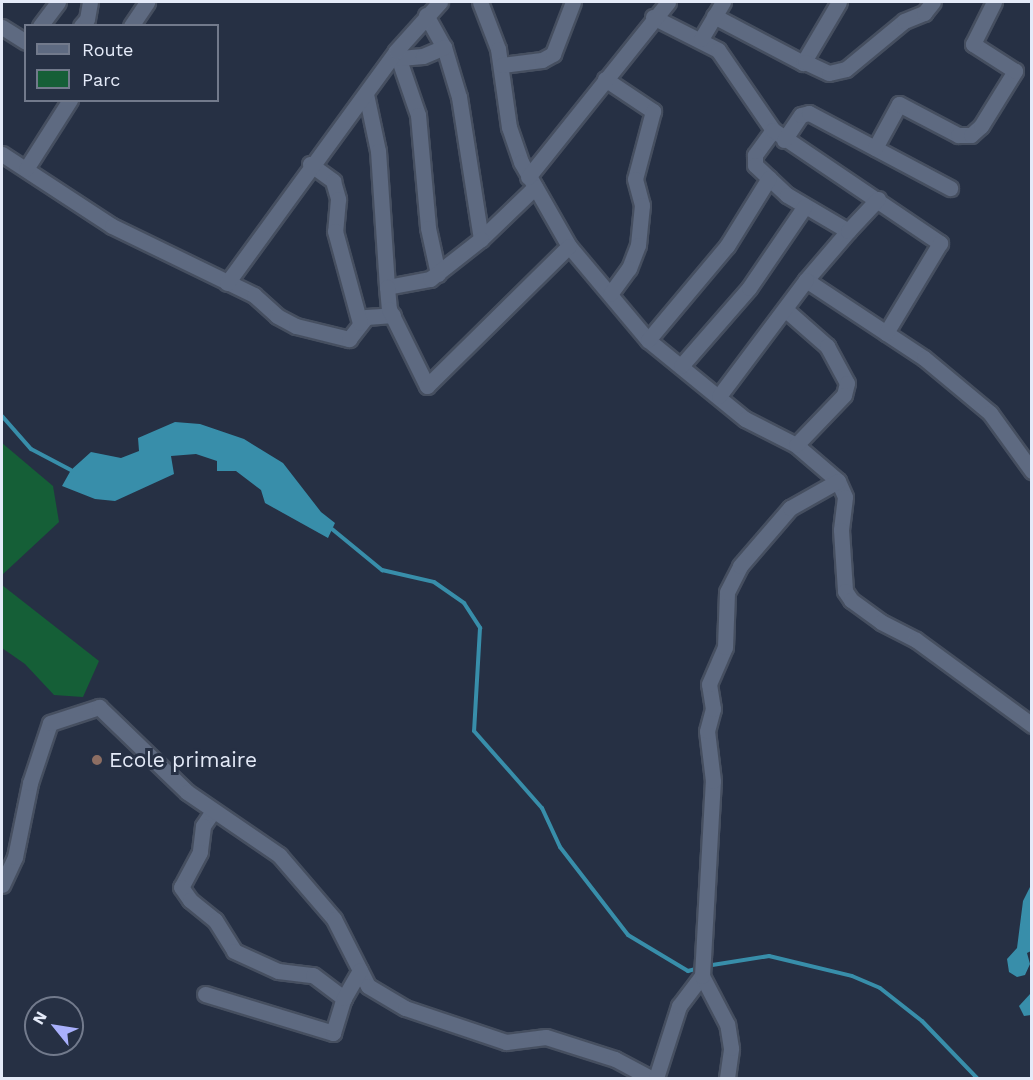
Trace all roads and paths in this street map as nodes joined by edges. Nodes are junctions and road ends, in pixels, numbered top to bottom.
1 (58, 2) edge
2 (90, 2) edge
3 (147, 2) edge
4 (440, 2) edge
5 (480, 2) edge
6 (573, 2) edge
7 (668, 2) edge
8 (723, 2) edge
9 (839, 2) edge
10 (933, 2) edge
11 (994, 2) edge
12 (426, 15) junction
13 (714, 16) junction
14 (653, 17) junction
15 (42, 24) edge
16 (83, 24) edge
17 (132, 24) edge
18 (2, 27) edge
19 (701, 39) junction
20 (24, 41) edge
21 (444, 47) junction
22 (398, 54) junction
23 (805, 62) junction
24 (502, 65) junction
25 (605, 79) junction
26 (366, 94) junction
27 (69, 102) edge
28 (779, 135) junction
29 (875, 148) junction
30 (2, 154) edge
31 (310, 164) junction
32 (26, 169) junction
33 (769, 178) junction
34 (532, 182) junction
35 (950, 188) dead end
36 (878, 199) junction
37 (805, 207) junction
38 (848, 231) junction
39 (481, 239) junction
40 (569, 246) junction
41 (438, 274) junction
42 (806, 280) junction
43 (227, 283) junction
44 (387, 287) junction
45 (610, 294) junction
46 (786, 310) junction
47 (393, 315) junction
48 (360, 323) junction
49 (886, 333) junction
50 (648, 340) junction
51 (681, 366) junction
52 (719, 396) junction
53 (796, 445) junction
54 (1032, 471) edge
55 (838, 481) junction
56 (1032, 725) edge
57 (213, 811) junction
58 (2, 885) edge
59 (360, 970) junction
60 (702, 976) junction
61 (205, 994) dead end
62 (344, 998) junction
63 (650, 1078) edge
64 (656, 1078) edge
65 (727, 1078) edge

1 - 15 street
2 - 16 street
3 - 17 street
4 - 12 street
5 - 24 street
6 - 24 street
7 - 14 street
8 - 13 street
9 - 23 street
10 - 23 street
11 - 29 street
12 - 21 street
12 - 22 street
13 - 19 street
13 - 23 street
14 - 19 street
14 - 25 street
18 - 20 street
19 - 28 street
21 - 22 street
21 - 39 street
22 - 26 street
22 - 41 street
24 - 34 street
25 - 34 street
25 - 45 street
26 - 31 street
26 - 44 street
27 - 32 street
28 - 29 street
28 - 33 street
28 - 36 street
29 - 35 street
30 - 32 street
31 - 43 street
31 - 48 street
32 - 43 street
33 - 37 street
33 - 50 street
34 - 39 street
34 - 40 street
36 - 38 street
36 - 49 street
37 - 38 street
37 - 51 street
38 - 42 street
39 - 41 street
40 - 45 street
40 - 47 street
41 - 44 street
42 - 46 street
42 - 49 street
43 - 48 street
44 - 47 street
45 - 50 street
46 - 52 street
46 - 53 street
47 - 48 street
49 - 54 street
50 - 51 street
51 - 52 street
52 - 53 street
53 - 55 street
55 - 56 street
55 - 60 street
57 - 58 street
57 - 59 street
57 - 62 street
59 - 62 street
59 - 63 street
60 - 64 street
60 - 65 street
61 - 62 street

